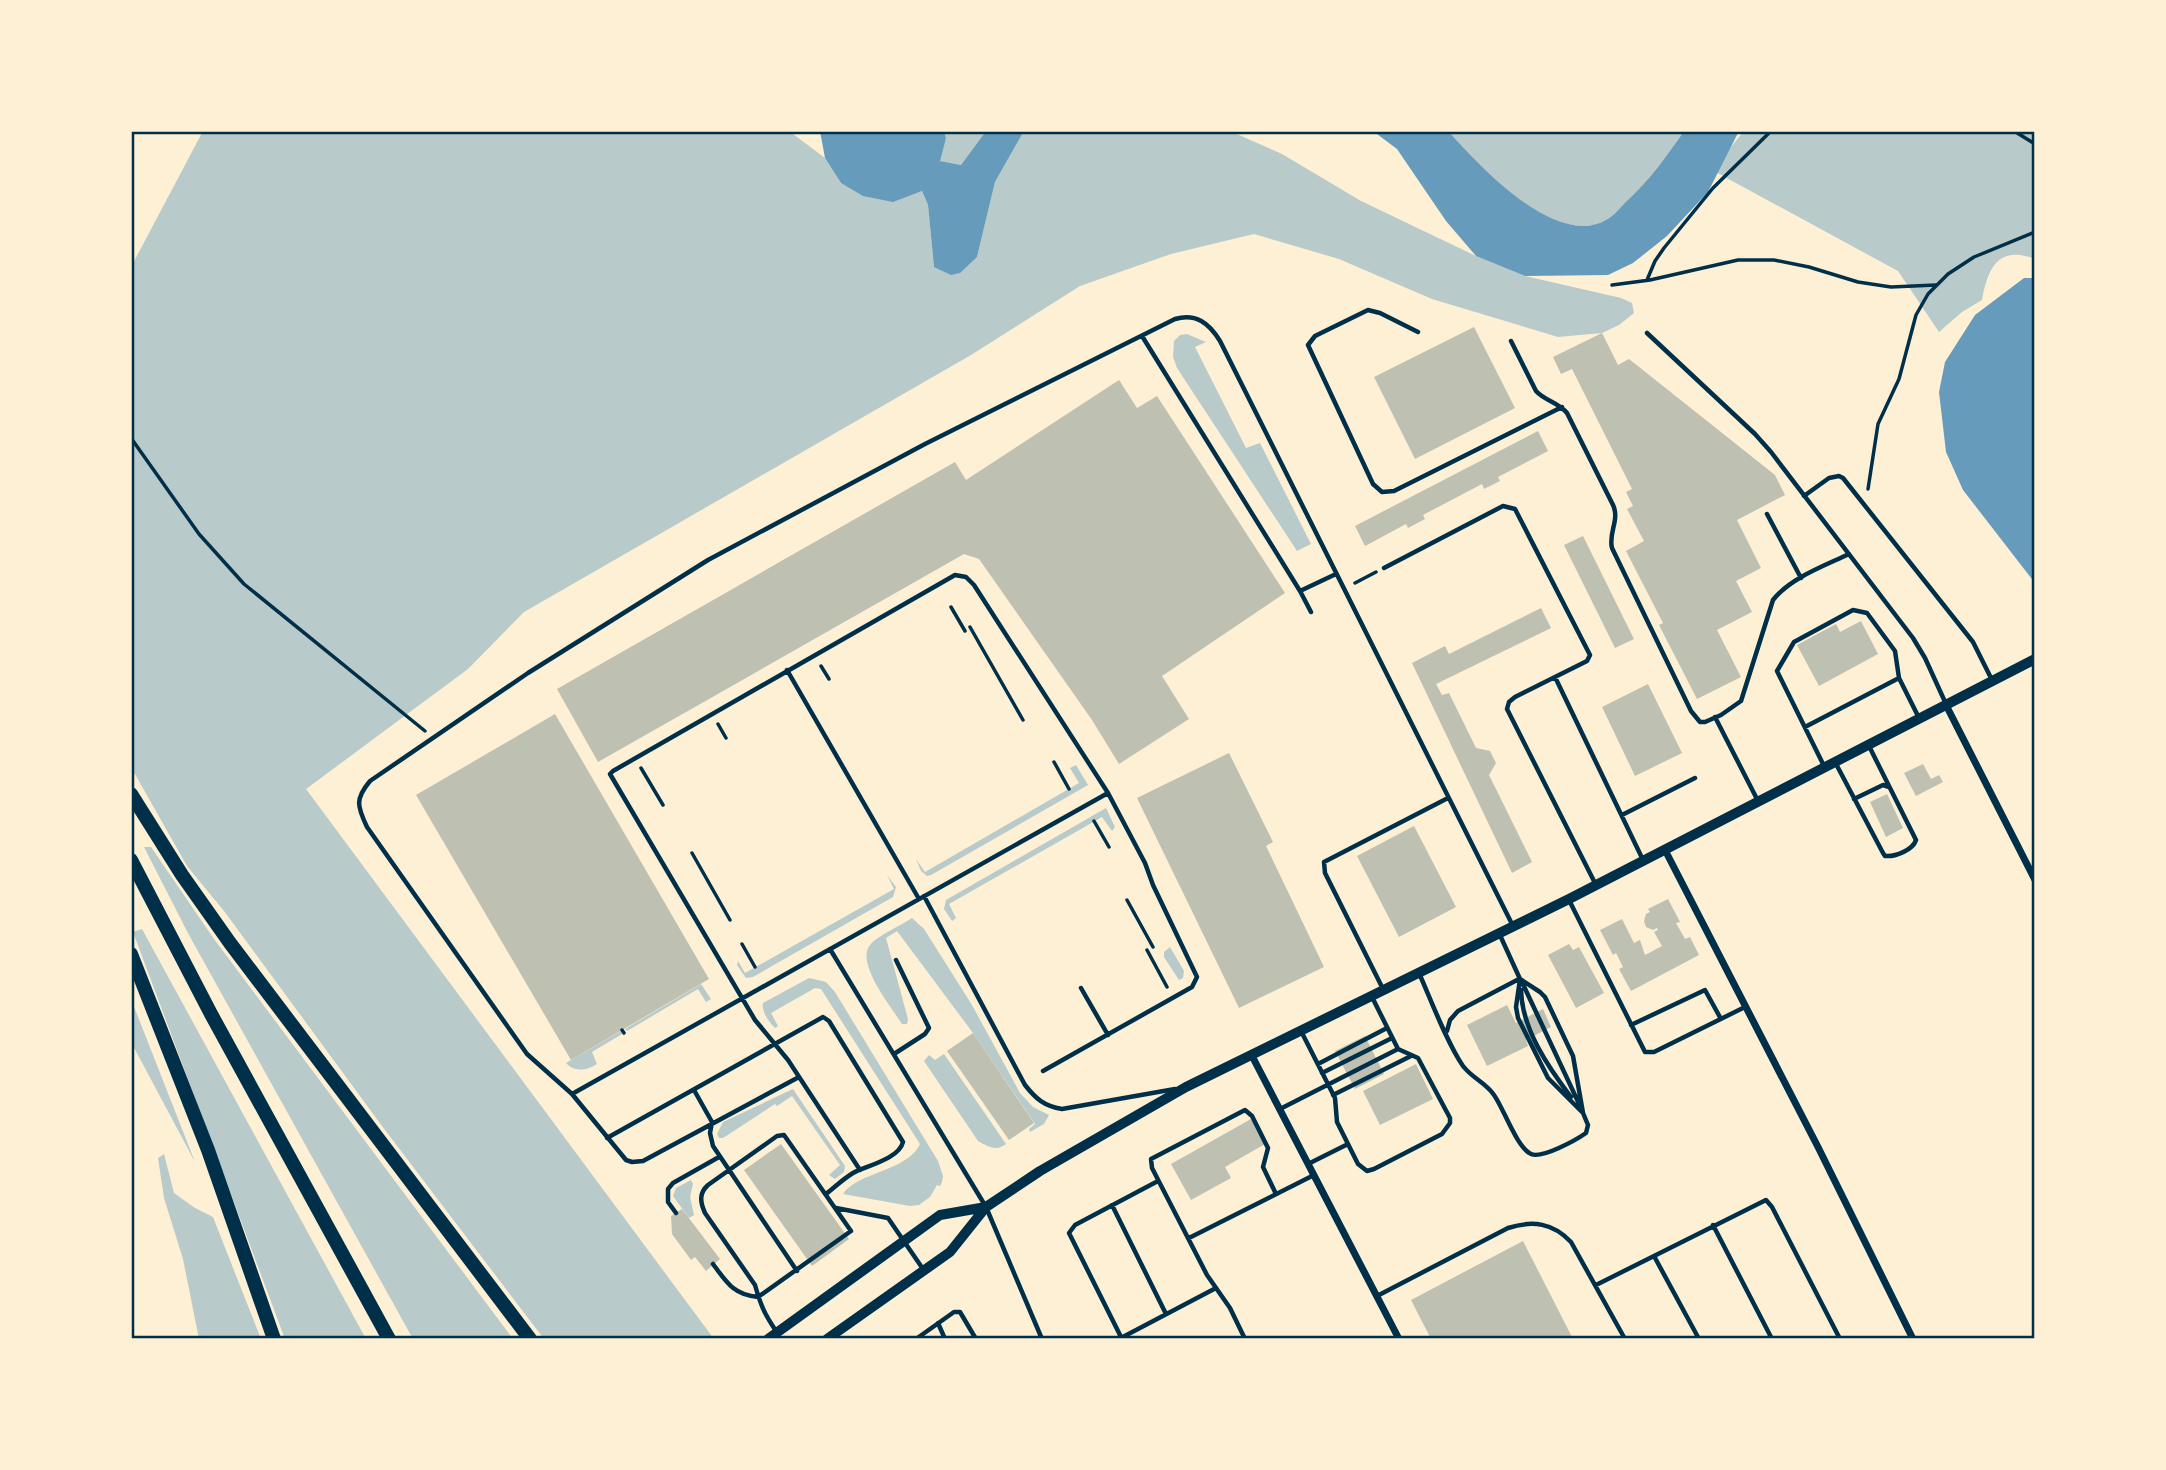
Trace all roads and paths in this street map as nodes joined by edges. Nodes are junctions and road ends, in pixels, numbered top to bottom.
1 (1771, 131) edge
2 (2014, 131) edge
3 (2035, 144) edge
4 (2034, 235) edge
5 (1647, 280) junction
6 (1612, 285) dead end
7 (1938, 285) junction
8 (1418, 332) dead end
9 (1647, 333) dead end
10 (1142, 336) junction
11 (1511, 341) dead end
12 (1562, 407) junction
13 (131, 438) edge
14 (1804, 496) junction
15 (1867, 509) junction
16 (1767, 514) dead end
17 (1849, 554) junction
18 (1384, 568) joint
19 (1336, 574) junction
20 (1801, 578) junction
21 (1343, 589) junction
22 (1300, 591) junction
23 (951, 607) dead end
24 (1311, 612) dead end
25 (970, 627) dead end
26 (965, 631) dead end
27 (2035, 659) edge
28 (787, 670) junction
29 (1555, 677) junction
30 (1899, 678) junction
31 (1993, 681) junction
32 (1946, 705) junction
33 (1715, 718) junction
34 (1919, 719) junction
35 (1023, 720) dead end
36 (1805, 727) junction
37 (433, 737) junction
38 (1868, 745) junction
39 (636, 758) junction
40 (1054, 762) dead end
41 (1830, 764) junction
42 (1695, 778) dead end
43 (1069, 789) dead end
44 (1891, 791) junction
45 (1108, 793) junction
46 (131, 794) edge
47 (1448, 798) junction
48 (1854, 799) junction
49 (1758, 802) junction
50 (663, 805) dead end
51 (1622, 815) junction
52 (1094, 821) dead end
53 (1109, 847) dead end
54 (1665, 850) junction
55 (692, 853) dead end
56 (131, 860) edge
57 (1644, 861) junction
58 (2035, 880) edge
59 (1596, 885) junction
60 (922, 897) junction
61 (1569, 899) junction
62 (1127, 900) dead end
63 (730, 920) dead end
64 (1514, 926) junction
65 (1499, 933) junction
66 (742, 944) dead end
67 (1153, 947) dead end
68 (830, 949) junction
69 (1147, 950) dead end
70 (131, 954) edge
71 (895, 960) dead end
72 (755, 967) dead end
73 (1418, 972) junction
74 (1520, 979) junction
75 (1081, 988) dead end
76 (1383, 989) junction
77 (1371, 995) junction
78 (1173, 998) junction
79 (743, 999) junction
80 (1745, 1006) junction
81 (1721, 1018) junction
82 (1631, 1025) junction
83 (1387, 1028) junction
84 (1300, 1030) junction
85 (1108, 1035) junction
86 (1448, 1036) junction
87 (1392, 1038) junction
88 (775, 1044) junction
89 (1398, 1049) junction
90 (894, 1054) junction
91 (1251, 1054) junction
92 (1412, 1055) junction
93 (1318, 1064) junction
94 (1043, 1071) dead end
95 (1322, 1073) junction
96 (799, 1077) junction
97 (1328, 1084) junction
98 (1186, 1087) junction
99 (694, 1090) junction
100 (572, 1094) junction
101 (1333, 1095) junction
102 (1280, 1109) junction
103 (1583, 1113) junction
104 (712, 1122) junction
105 (607, 1138) junction
106 (1348, 1144) junction
107 (719, 1157) junction
108 (1308, 1164) junction
109 (860, 1170) junction
110 (728, 1171) junction
111 (1314, 1175) junction
112 (1158, 1181) junction
113 (826, 1194) junction
114 (1276, 1194) junction
115 (1112, 1205) junction
116 (986, 1207) junction
117 (836, 1208) junction
118 (676, 1213) dead end
119 (1713, 1226) junction
120 (1189, 1238) junction
121 (904, 1239) junction
122 (1654, 1255) junction
123 (713, 1264) dead end
124 (924, 1270) junction
125 (797, 1271) junction
126 (1597, 1285) junction
127 (1216, 1288) junction
128 (1377, 1296) junction
129 (758, 1297) junction
130 (1166, 1314) junction
131 (938, 1323) junction
132 (772, 1335) edge
133 (1120, 1338) edge
134 (1397, 1338) edge
135 (274, 1339) edge
136 (389, 1339) edge
137 (530, 1339) edge
138 (827, 1339) edge
139 (916, 1339) edge
140 (945, 1339) edge
141 (976, 1339) edge
142 (1042, 1339) edge
143 (1245, 1339) edge
144 (1625, 1339) edge
145 (1699, 1339) edge
146 (1772, 1339) edge
147 (1840, 1339) edge
148 (1913, 1339) edge

1 - 5 path
2 - 3 path
4 - 7 path
5 - 6 path
5 - 7 path
7 - 15 path
8 - 12 lane
9 - 14 lane
10 - 19 lane
10 - 22 lane
10 - 37 lane
11 - 12 lane
12 - 33 lane
13 - 37 path
14 - 15 lane
14 - 17 lane
15 - 31 lane
16 - 20 lane
17 - 20 lane
17 - 32 lane
18 - 21 path
18 - 29 lane
19 - 21 lane
19 - 22 lane
20 - 33 lane
21 - 47 lane
22 - 24 lane
23 - 26 path
25 - 35 path
27 - 31 street
28 - 39 lane
28 - 45 lane
28 - 60 lane
29 - 51 lane
29 - 59 lane
30 - 34 lane
30 - 36 lane
30 - 36 lane
31 - 32 street
32 - 34 street
32 - 58 street
33 - 49 lane
34 - 38 street
36 - 41 lane
37 - 100 lane
38 - 41 street
38 - 44 lane
39 - 50 path
39 - 79 lane
40 - 43 path
41 - 48 lane
41 - 49 street
42 - 51 lane
44 - 48 lane
44 - 48 lane
45 - 60 lane
45 - 78 lane
46 - 137 highway
47 - 64 lane
47 - 76 lane
49 - 54 street
51 - 57 lane
52 - 53 path
54 - 57 street
54 - 80 street
55 - 63 path
56 - 136 highway
57 - 59 street
59 - 61 street
60 - 68 lane
60 - 98 lane
61 - 64 street
61 - 82 lane
62 - 67 path
64 - 65 street
65 - 73 street
65 - 74 lane
66 - 72 path
68 - 79 lane
68 - 90 lane
69 - 78 path
70 - 135 highway
71 - 90 lane
73 - 76 street
73 - 86 lane
74 - 86 lane
74 - 103 lane
74 - 103 lane
74 - 103 lane
75 - 85 lane
76 - 77 street
77 - 83 lane
77 - 84 street
78 - 85 lane
79 - 88 lane
79 - 100 lane
80 - 81 lane
80 - 148 street
81 - 82 lane
81 - 82 lane
83 - 87 lane
83 - 93 lane
84 - 91 street
84 - 93 lane
85 - 94 lane
86 - 103 lane
87 - 89 lane
87 - 95 lane
88 - 96 lane
88 - 99 lane
88 - 109 lane
89 - 92 lane
89 - 97 lane
90 - 116 lane
91 - 98 street
91 - 102 street
92 - 101 lane
92 - 106 lane
93 - 95 lane
95 - 97 lane
96 - 104 lane
96 - 109 lane
97 - 101 lane
97 - 102 lane
98 - 116 street
99 - 104 lane
99 - 105 lane
100 - 105 lane
101 - 106 lane
102 - 108 street
104 - 105 lane
104 - 107 lane
106 - 108 lane
107 - 110 lane
107 - 118 lane
108 - 111 street
109 - 113 lane
110 - 113 lane
110 - 125 lane
110 - 129 lane
111 - 114 lane
111 - 128 street
112 - 114 lane
112 - 115 lane
112 - 120 lane
113 - 117 lane
114 - 120 lane
115 - 130 lane
115 - 133 lane
116 - 121 street
116 - 124 street
116 - 142 lane
117 - 121 lane
117 - 125 lane
119 - 122 lane
119 - 146 lane
119 - 147 lane
120 - 127 lane
121 - 124 lane
121 - 132 street
122 - 126 lane
122 - 145 lane
123 - 129 lane
124 - 138 street
125 - 129 lane
126 - 128 lane
126 - 144 lane
127 - 130 lane
127 - 143 lane
128 - 134 street
129 - 132 lane
130 - 133 lane
131 - 139 lane
131 - 140 lane
131 - 141 lane

